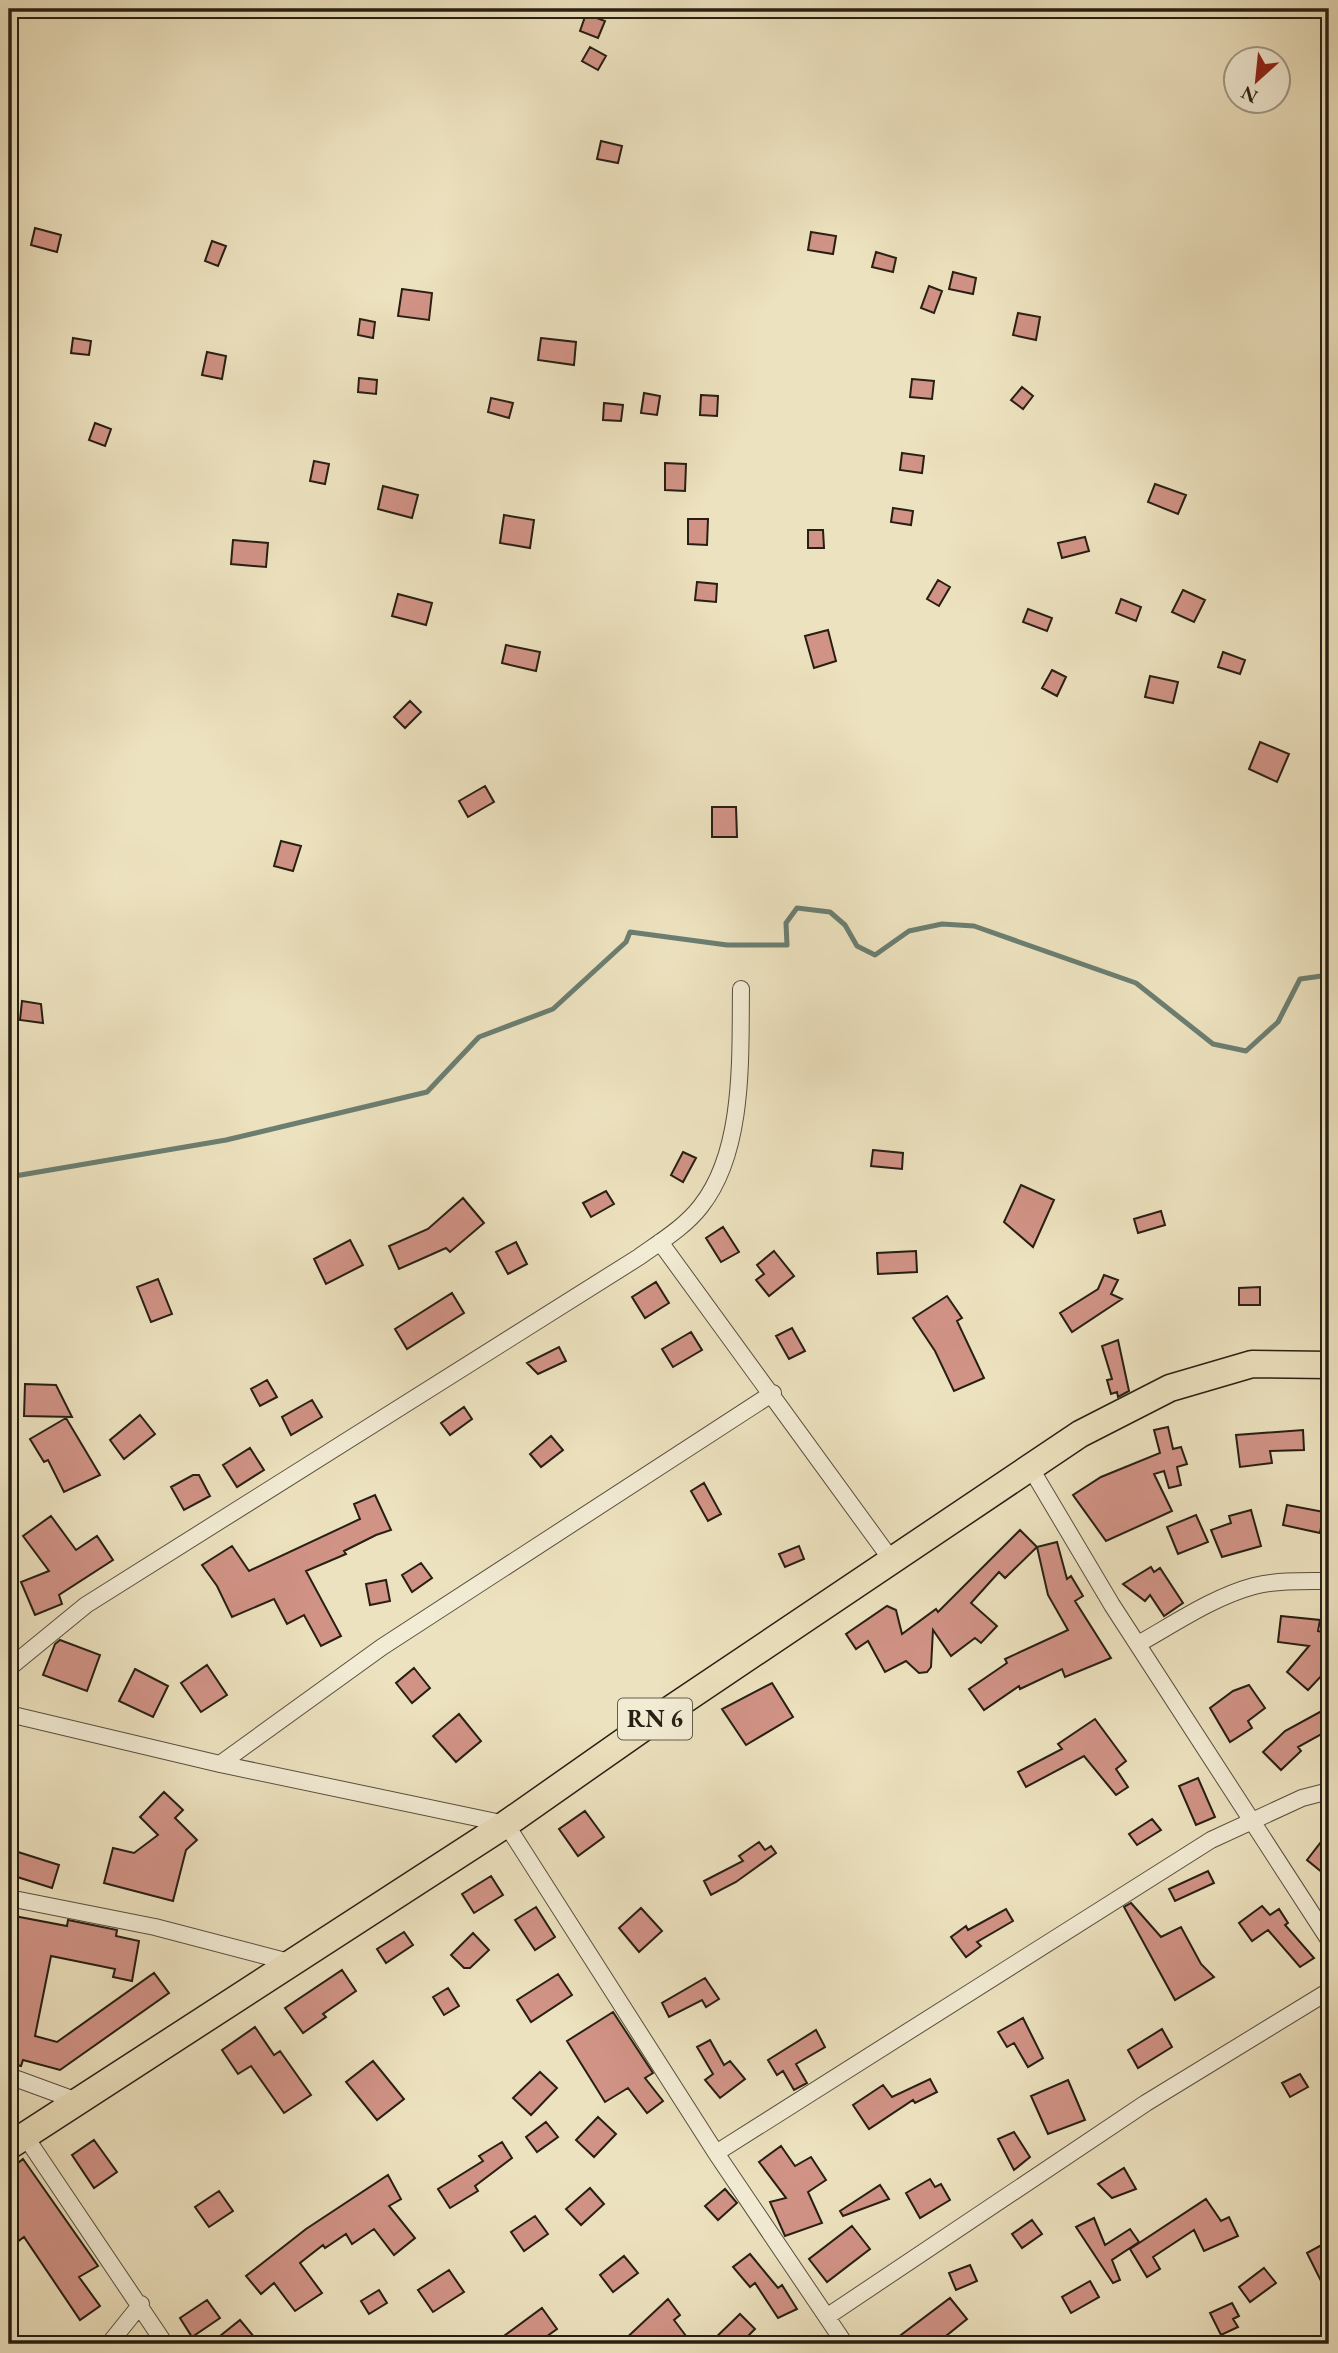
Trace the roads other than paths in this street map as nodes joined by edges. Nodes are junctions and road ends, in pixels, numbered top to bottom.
1 (741, 989) dead end
2 (660, 1242) junction
3 (1329, 1365) edge
4 (773, 1393) junction
5 (1030, 1467) junction
6 (893, 1562) junction
7 (1329, 1581) edge
8 (1138, 1644) junction
9 (9, 1668) edge
10 (9, 1714) edge
11 (220, 1764) junction
12 (1329, 1791) edge
13 (1253, 1819) junction
14 (506, 1824) junction
15 (9, 1898) edge
16 (1329, 1940) edge
17 (289, 1962) junction
18 (1329, 1991) edge
19 (9, 2076) edge
20 (80, 2102) junction
21 (17, 2141) edge
22 (716, 2153) junction
23 (141, 2304) junction
24 (828, 2316) junction
25 (109, 2344) edge
26 (165, 2344) edge
27 (845, 2344) edge

1 - 2 street
2 - 4 street
2 - 9 street
3 - 5 main road, RN 6
4 - 6 street
4 - 11 street
5 - 6 main road, RN 6
5 - 8 street
6 - 14 main road, RN 6
7 - 8 street
8 - 13 street
10 - 11 street
11 - 14 street
12 - 13 street
13 - 16 street
13 - 22 street
14 - 17 main road, RN 6
14 - 22 street
15 - 17 street
17 - 20 main road, RN 6
18 - 24 street
19 - 20 street
20 - 21 main road, RN 6
21 - 23 street
22 - 24 street
23 - 25 street
23 - 26 street
24 - 27 street

